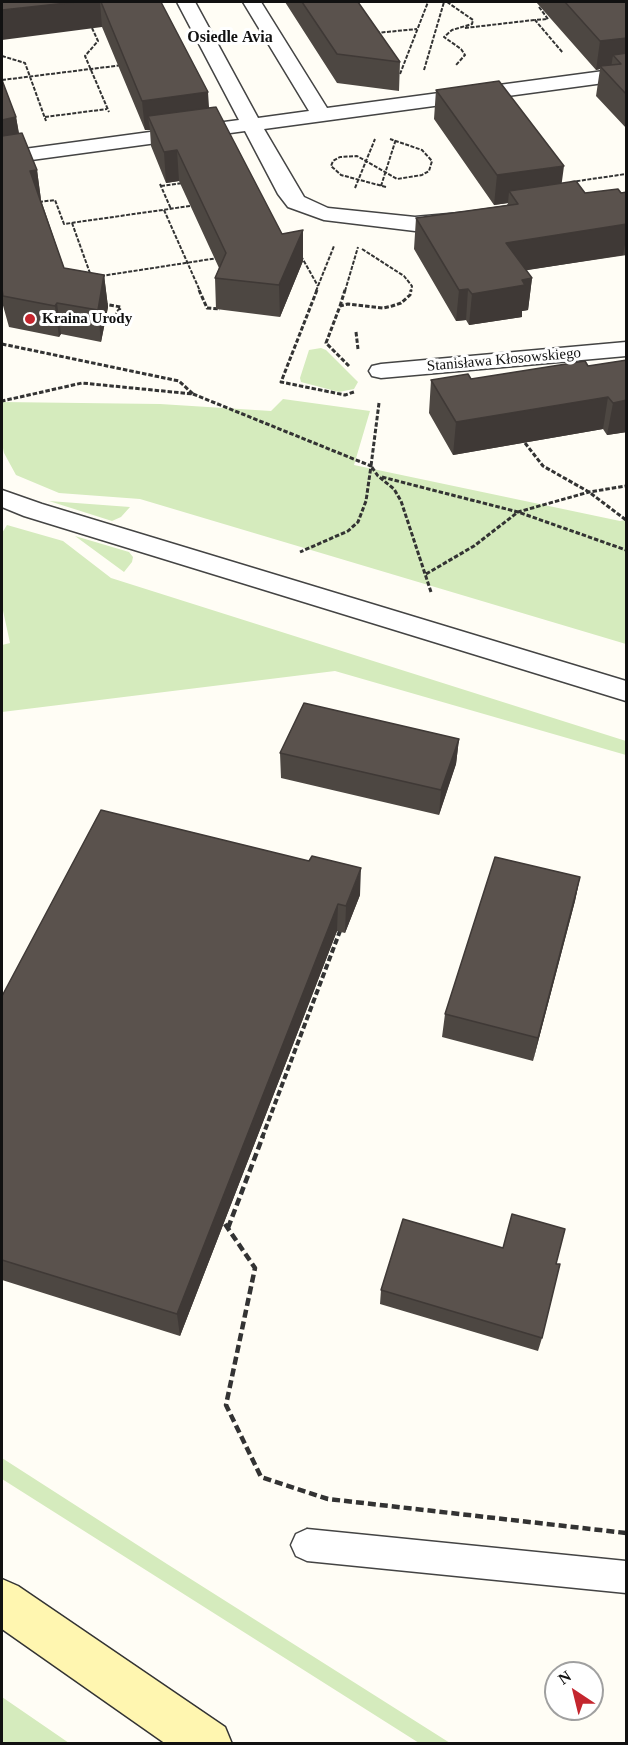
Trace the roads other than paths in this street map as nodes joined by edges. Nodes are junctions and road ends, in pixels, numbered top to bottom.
1 (186, 2) edge
2 (252, 2) edge
3 (627, 74) edge
4 (321, 114) junction
5 (251, 124) junction
6 (2, 158) edge
7 (482, 216) edge
8 (627, 349) edge
9 (381, 382) road end
10 (11, 505) edge
11 (627, 691) edge
12 (307, 1545) dead end
13 (627, 1576) edge
14 (2, 1602) edge
15 (208, 1743) edge

1 - 5 street
2 - 4 street
3 - 4 street
4 - 5 street
5 - 6 street
5 - 7 street
8 - 9 street, Stanisława Kłosowskiego
10 - 11 street
12 - 13 lane
14 - 15 main road

